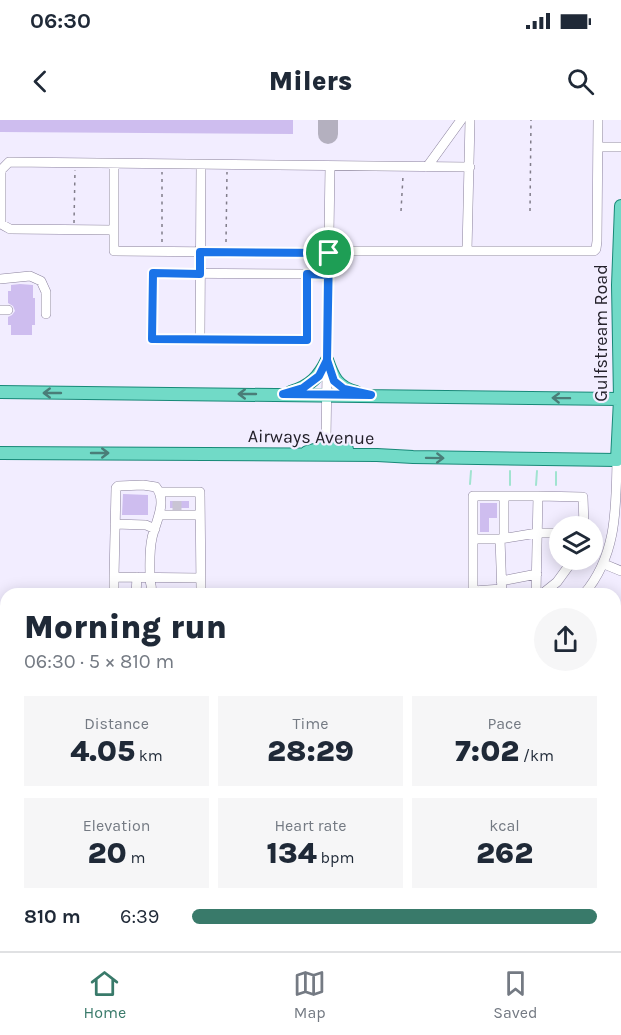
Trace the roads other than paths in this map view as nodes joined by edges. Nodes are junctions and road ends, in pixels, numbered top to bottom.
1 (461, 120) edge
2 (470, 120) edge
3 (598, 120) edge
4 (598, 147) junction
5 (621, 147) edge
6 (114, 164) junction
7 (201, 165) junction
8 (330, 166) junction
9 (427, 166) junction
10 (470, 167) junction
11 (621, 206) edge
12 (0, 207) edge
13 (114, 230) junction
14 (468, 251) junction
15 (200, 252) junction
16 (329, 253) junction
17 (200, 274) junction
18 (307, 274) junction
19 (328, 275) junction
20 (0, 279) edge
21 (46, 314) dead end
22 (200, 339) junction
23 (327, 360) junction
24 (0, 392) edge
25 (283, 394) junction
26 (371, 395) junction
27 (327, 396) junction
28 (620, 399) edge
29 (326, 440) junction
30 (0, 453) edge
31 (299, 455) junction
32 (377, 455) junction
33 (619, 460) edge
34 (160, 492) junction
35 (619, 495) edge
36 (504, 496) junction
37 (538, 496) junction
38 (177, 505) junction
39 (160, 515) junction
40 (200, 515) junction
41 (584, 516) edge
42 (115, 525) junction
43 (155, 529) junction
44 (537, 533) junction
45 (549, 534) edge
46 (473, 539) junction
47 (502, 539) junction
48 (604, 564) junction
49 (566, 570) edge
50 (621, 571) edge
51 (537, 574) junction
52 (114, 577) junction
53 (137, 577) junction
54 (201, 578) junction
55 (149, 579) junction
56 (114, 588) edge
57 (136, 588) edge
58 (147, 588) edge
59 (201, 588) edge
60 (473, 588) edge
61 (501, 588) edge
62 (536, 588) edge
63 (550, 588) edge
64 (589, 588) edge

1 - 9 street
2 - 10 street
3 - 4 street
4 - 5 street
4 - 14 street
6 - 7 street
6 - 12 street
6 - 13 street
7 - 8 street
7 - 15 street
8 - 9 street
8 - 16 street
9 - 10 street
10 - 14 street
11 - 28 main road, Gulfstream Road
12 - 13 street
13 - 15 street
14 - 16 street
15 - 16 street
15 - 17 street
16 - 19 street
17 - 18 street
17 - 22 street
17 - 22 street
18 - 19 street
18 - 22 street
19 - 23 street
20 - 21 street
23 - 25 main road
23 - 26 main road
23 - 27 street
25 -> 24 main road
25 - 27 main road
26 - 27 main road
28 -> 26 main road
27 - 29 street
28 - 33 main road, Gulfstream Road
29 - 31 main road
29 - 32 main road
30 -> 31 main road, Airways Avenue
31 - 32 main road, Airways Avenue
32 -> 33 main road, Airways Avenue
33 - 35 street
34 - 38 street
34 - 39 street
34 - 42 street
35 - 48 street
36 - 37 street
36 - 46 street
36 - 47 street
37 - 41 street
37 - 44 street
38 - 39 street
38 - 40 street
38 - 40 street
39 - 43 street
40 - 54 street
42 - 43 street
42 - 52 street
43 - 55 street
44 - 45 street
44 - 47 street
44 - 51 street
46 - 47 street
46 - 60 street
47 - 61 street
48 - 50 street
48 - 64 street
49 - 63 street
51 - 61 street
51 - 62 street
52 - 53 street
52 - 56 street
53 - 55 street
53 - 57 street
54 - 55 street
54 - 59 street
55 - 58 street

